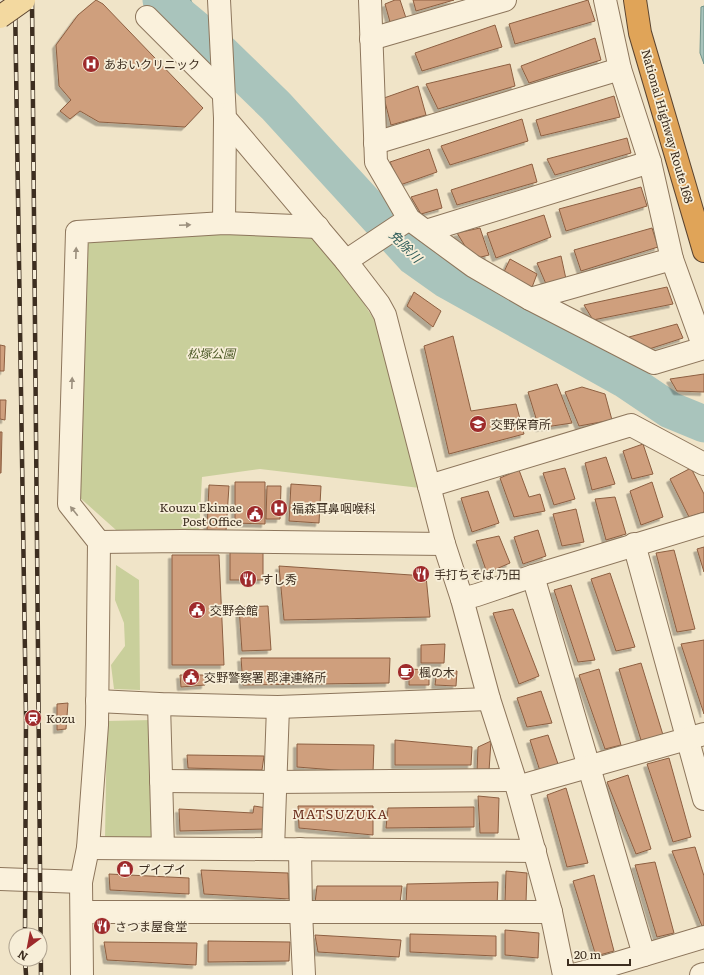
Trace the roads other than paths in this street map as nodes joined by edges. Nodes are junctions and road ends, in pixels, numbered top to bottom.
1 (24, 0) edge
2 (370, 0) edge
3 (505, 0) edge
4 (605, 0) edge
5 (635, 0) edge
6 (220, 9) edge
7 (0, 17) edge
8 (147, 17) dead end
9 (371, 39) junction
10 (620, 69) junction
11 (223, 87) junction
12 (225, 118) junction
13 (375, 143) junction
14 (650, 162) junction
15 (224, 223) junction
16 (417, 225) junction
17 (318, 227) junction
18 (704, 251) edge
19 (672, 259) junction
20 (346, 261) junction
21 (530, 299) junction
22 (704, 464) edge
23 (429, 486) junction
24 (704, 524) edge
25 (99, 542) junction
26 (444, 544) junction
27 (634, 544) junction
28 (533, 576) junction
29 (462, 599) junction
30 (97, 700) junction
31 (490, 700) junction
32 (159, 704) junction
33 (278, 707) junction
34 (696, 736) edge
35 (588, 766) junction
36 (161, 781) junction
37 (275, 782) junction
38 (516, 783) junction
39 (704, 799) edge
40 (88, 848) junction
41 (163, 848) junction
42 (273, 849) junction
43 (300, 849) junction
44 (535, 851) junction
45 (0, 879) edge
46 (81, 882) junction
47 (82, 912) junction
48 (301, 912) junction
49 (551, 912) junction
50 (704, 937) edge
51 (644, 955) junction
52 (605, 971) edge
53 (704, 974) edge
54 (82, 975) edge
55 (304, 975) edge
56 (564, 975) edge
57 (573, 975) edge
58 (701, 975) edge

1 - 7 main road, bridge
2 - 9 street
3 - 9 street
4 - 10 street
5 - 18 highway, National Highway Route 168
6 - 11 street
8 - 11 street
9 - 13 street
10 - 13 street
10 - 14 street
11 - 12 street
12 - 15 street
12 - 17 street
13 - 16 street
14 - 16 street
14 - 19 street
15 - 17 street
25 -> 15 street
16 - 20 street
16 - 21 street
17 - 20 street
19 - 21 street
19 - 21 street
20 - 23 street
22 - 23 street
23 - 26 street
24 - 27 street
25 - 26 street
25 - 30 street
26 - 29 street
27 - 28 street
27 - 34 street
28 - 29 street
28 - 35 street
29 - 31 street
30 - 32 street
30 - 40 street
31 - 33 street
31 - 38 street
32 - 33 street
32 - 36 street
33 - 37 street
34 - 35 street
34 - 39 street
35 - 38 street
35 - 51 street
36 - 37 street
36 - 41 street
37 - 38 street
37 - 42 street
38 - 44 street
40 - 41 street
40 - 46 street
41 - 42 street
42 - 43 street
43 - 44 street
43 - 48 street
44 - 49 street
45 - 46 street
46 - 47 street
47 - 48 street
47 - 54 street
48 - 49 street
48 - 55 street
49 - 56 street
50 - 51 street
51 - 52 street
52 - 57 street
53 - 58 street

